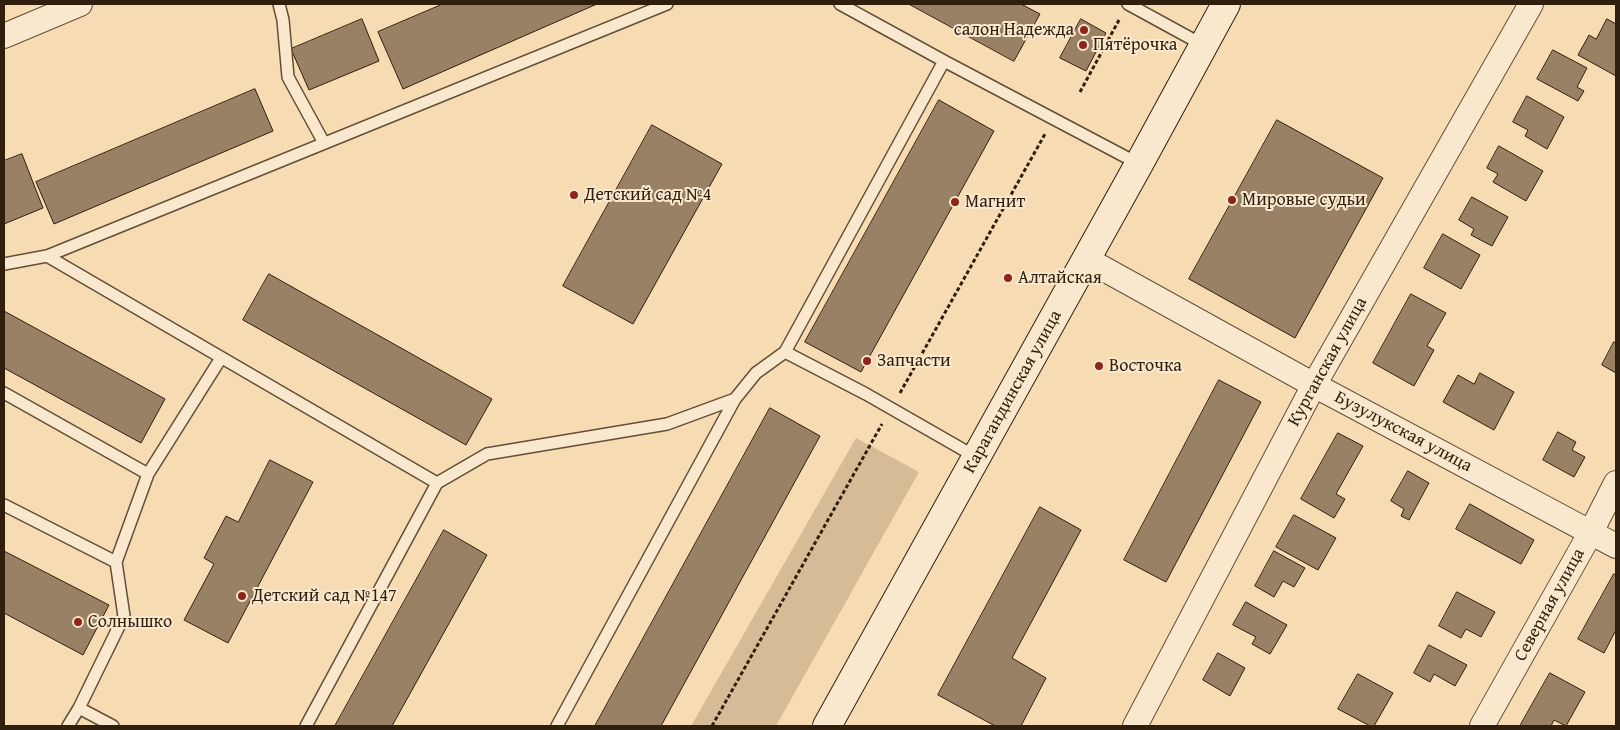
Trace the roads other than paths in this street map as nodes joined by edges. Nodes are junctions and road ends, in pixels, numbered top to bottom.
1 (80, 4) edge
2 (279, 4) edge
3 (667, 4) edge
4 (840, 4) edge
5 (1128, 4) edge
6 (1226, 4) edge
7 (1531, 4) edge
8 (4, 36) edge
9 (1204, 45) junction
10 (944, 61) junction
11 (324, 143) junction
12 (1139, 164) junction
13 (47, 256) junction
14 (1086, 259) junction
15 (4, 264) edge
16 (785, 352) junction
17 (221, 358) junction
18 (1314, 385) junction
19 (4, 393) edge
20 (735, 399) junction
21 (977, 457) junction
22 (148, 474) junction
23 (1616, 482) edge
24 (437, 483) junction
25 (4, 505) edge
26 (1590, 532) junction
27 (1616, 546) edge
28 (116, 562) junction
29 (79, 708) junction
30 (68, 726) edge
31 (113, 726) edge
32 (306, 726) edge
33 (557, 726) edge
34 (827, 726) edge
35 (1135, 726) edge
36 (1482, 726) edge

1 - 8 street
2 - 11 lane
3 - 11 lane
4 - 10 lane
5 - 9 lane
6 - 9 main road, Карагандинская улица
7 - 18 street, Курганская улица
9 - 12 main road, Карагандинская улица
10 - 12 lane
10 - 16 lane
11 - 13 lane
12 - 14 main road, Карагандинская улица
13 - 15 lane
13 - 17 lane
14 - 18 street, Бузулукская улица
14 - 21 main road, Карагандинская улица
16 - 20 lane
16 - 21 lane
17 - 22 lane
17 - 24 lane
18 - 26 street, Бузулукская улица
18 - 35 street, Курганская улица
19 - 22 lane
20 - 24 lane
20 - 33 lane
21 - 34 main road, Карагандинская улица
22 - 28 lane
23 - 26 street, Северная улица
24 - 32 lane
25 - 28 lane
26 - 27 street, Бузулукская улица
26 - 36 street, Северная улица
28 - 29 lane
29 - 30 lane
29 - 31 lane

